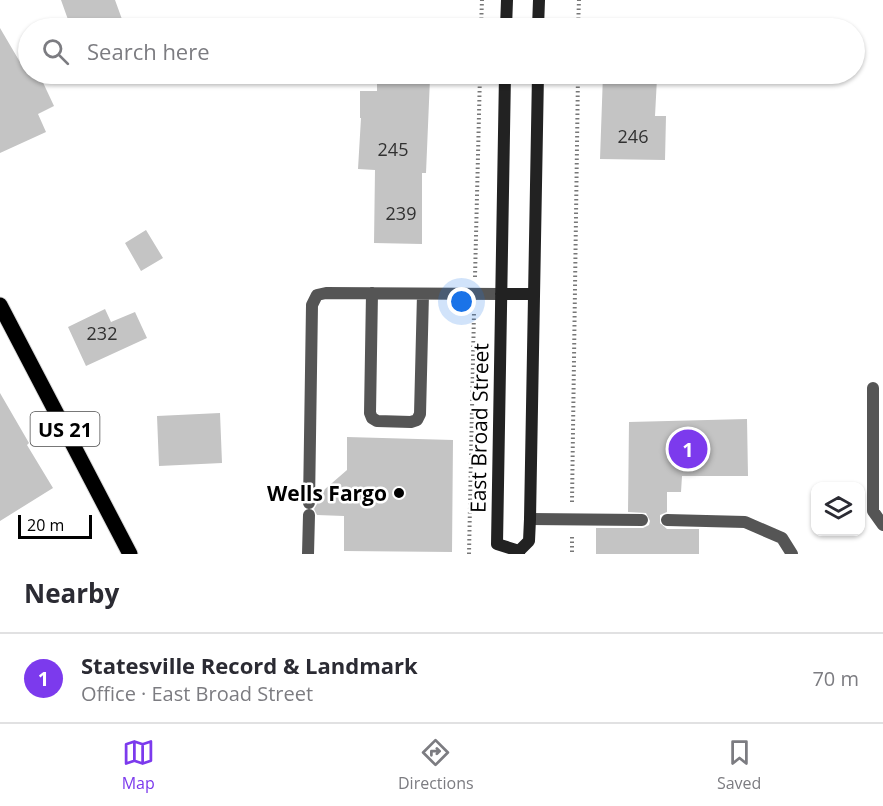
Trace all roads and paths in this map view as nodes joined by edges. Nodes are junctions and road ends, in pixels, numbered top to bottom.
1 (482, 0) edge
2 (507, 0) edge
3 (539, 0) edge
4 (579, 0) edge
5 (481, 18) edge
6 (506, 18) edge
7 (538, 18) edge
8 (579, 18) edge
9 (505, 84) edge
10 (538, 84) edge
11 (578, 84) edge
12 (372, 293) junction
13 (423, 294) junction
14 (501, 294) junction
15 (534, 294) junction
16 (0, 305) edge
17 (873, 388) dead end
18 (530, 519) junction
19 (572, 519) junction
20 (642, 520) dead end
21 (667, 520) dead end
22 (883, 525) edge
23 (519, 553) edge
24 (130, 554) edge
25 (308, 554) edge
26 (572, 554) edge
27 (792, 554) edge

1 - 5 path
2 - 6 main road
3 - 7 main road
4 - 8 path
9 - 14 main road, East Broad Street
10 - 15 main road, East Broad Street
11 - 19 path
12 - 13 lane
12 - 13 lane
12 - 25 lane
13 - 14 lane
14 - 15 main road
14 - 23 main road, East Broad Street
15 - 18 main road, East Broad Street
16 - 24 main road, US 21
17 - 22 lane
18 - 19 lane
18 - 23 main road, East Broad Street
19 - 20 lane
19 - 26 path
21 - 27 lane

